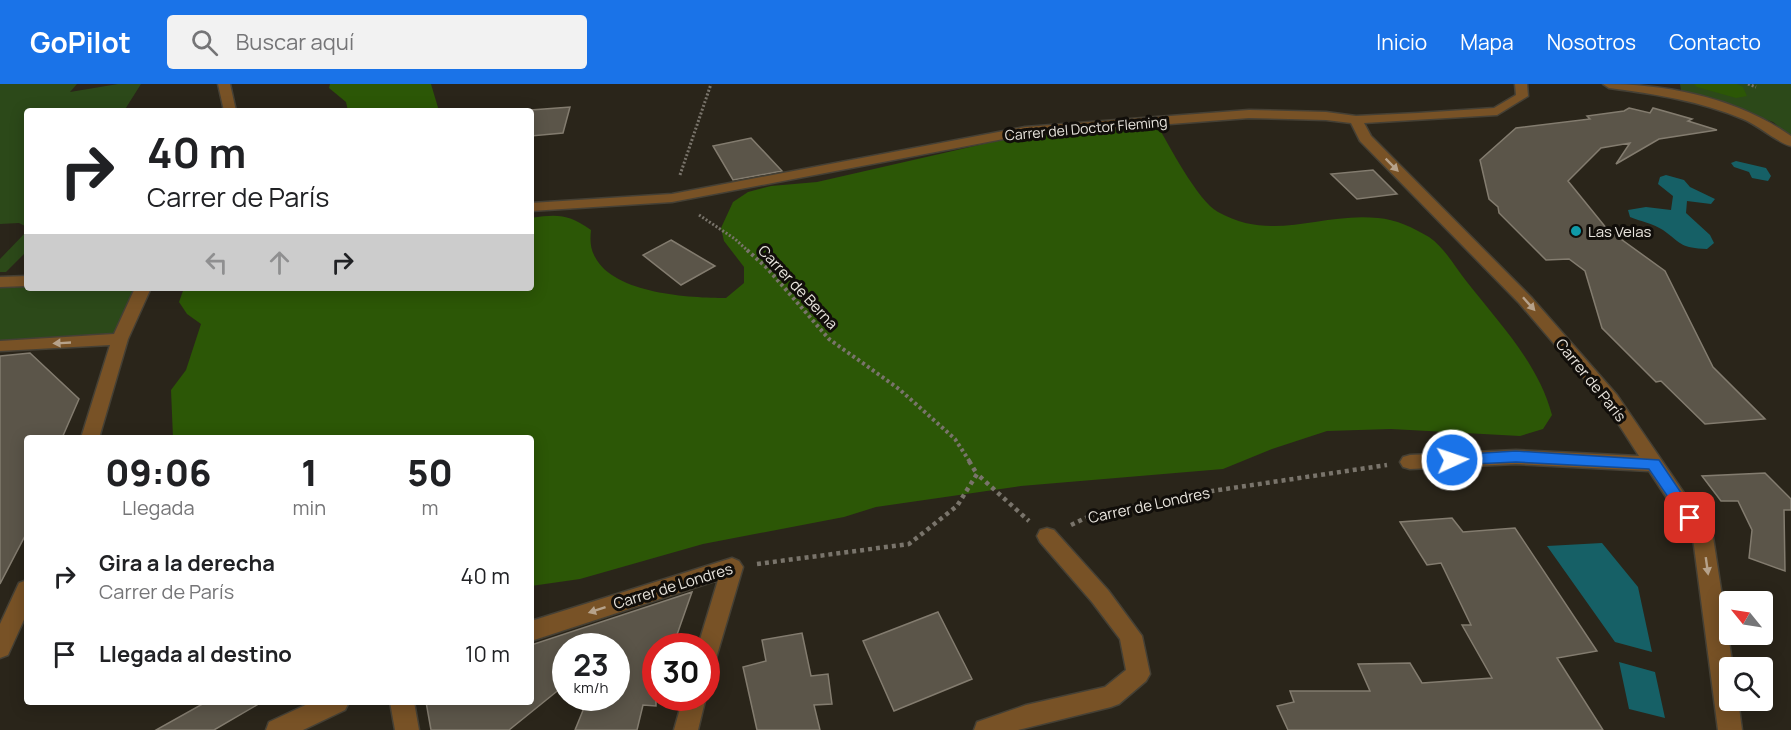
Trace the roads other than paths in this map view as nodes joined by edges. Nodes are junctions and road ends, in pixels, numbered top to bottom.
1 (224, 84) edge
2 (1521, 84) edge
3 (1609, 84) edge
4 (229, 108) edge
5 (1356, 120) junction
6 (1791, 142) edge
7 (534, 207) edge
8 (24, 281) edge
9 (0, 282) edge
10 (142, 291) edge
11 (120, 339) junction
12 (0, 346) edge
13 (91, 435) edge
14 (1410, 462) road end
15 (1653, 464) junction
16 (1047, 536) road end
17 (24, 596) edge
18 (534, 630) edge
19 (713, 633) edge
20 (0, 648) edge
21 (331, 705) edge
22 (403, 705) edge
23 (691, 711) edge
24 (278, 730) edge
25 (407, 730) edge
26 (686, 730) edge
27 (986, 730) edge
28 (1730, 730) edge

1 - 4 street
2 - 5 street, Carrer del Doctor Fleming
3 - 6 street
5 - 7 street, Carrer del Doctor Fleming
5 -> 15 street, Carrer de París
8 - 9 street
10 - 11 street
11 -> 12 street
11 - 13 street
14 - 15 street
15 -> 28 street, Carrer de París
16 - 27 street
17 - 20 street
19 -> 18 street, Carrer de Londres
21 - 24 street
22 - 25 street
23 - 26 street

